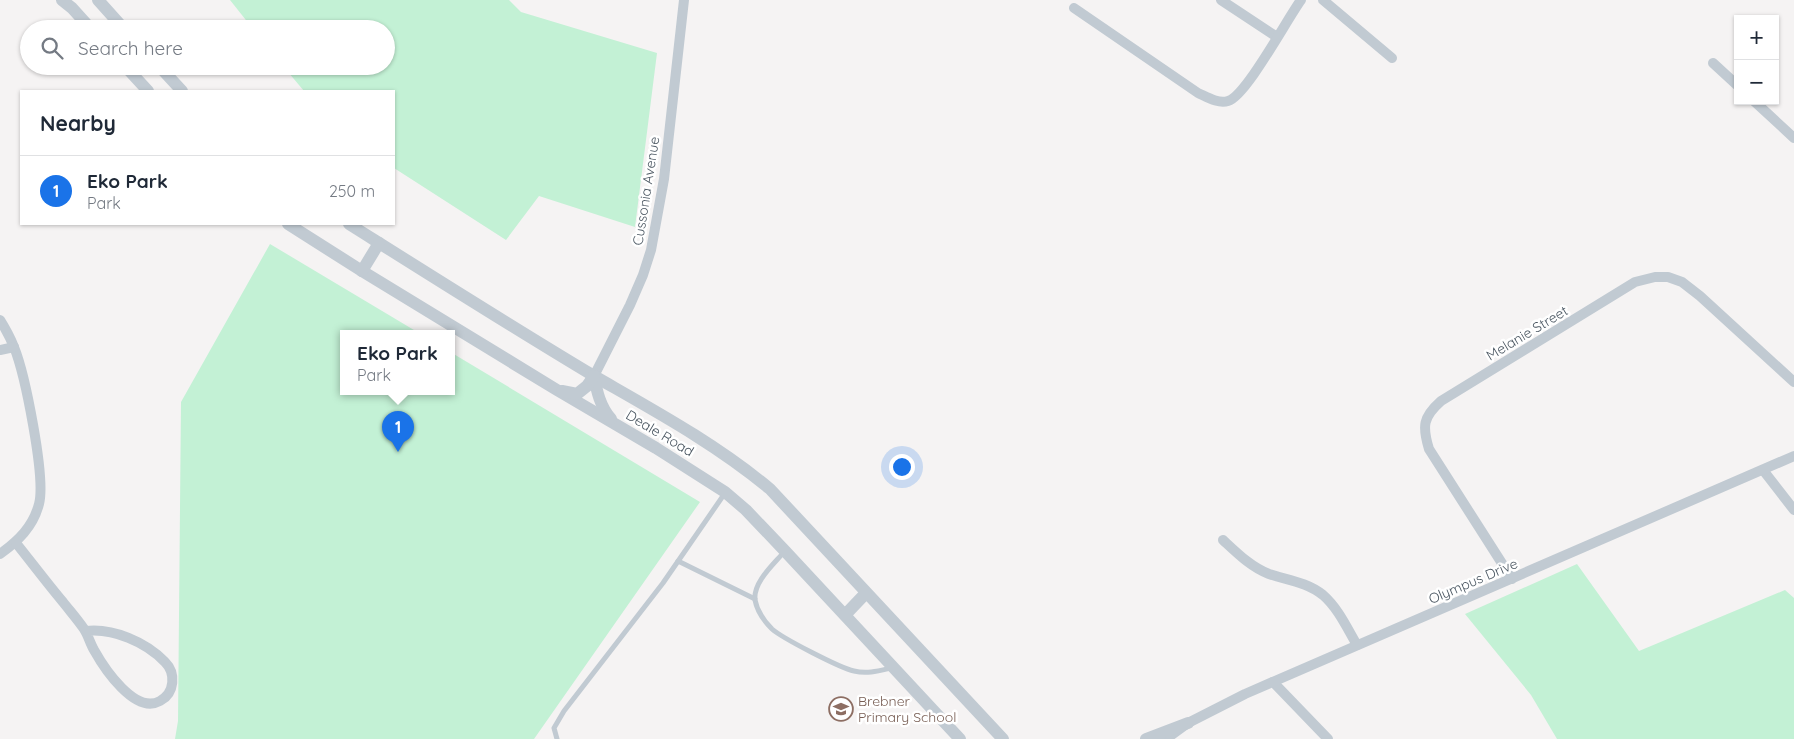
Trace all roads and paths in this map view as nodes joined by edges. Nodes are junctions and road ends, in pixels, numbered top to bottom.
1 (62, 0) edge
2 (98, 0) edge
3 (684, 0) edge
4 (1221, 0) edge
5 (1301, 0) edge
6 (1323, 0) edge
7 (1074, 8) dead end
8 (83, 20) edge
9 (116, 20) edge
10 (1277, 37) junction
11 (1392, 58) dead end
12 (1713, 63) dead end
13 (133, 75) edge
14 (167, 75) edge
15 (1734, 82) edge
16 (147, 90) edge
17 (181, 90) edge
18 (1758, 105) edge
19 (1794, 138) edge
20 (290, 225) edge
21 (351, 225) edge
22 (379, 243) junction
23 (362, 271) junction
24 (0, 320) edge
25 (14, 347) junction
26 (0, 350) edge
27 (594, 376) junction
28 (1794, 382) edge
29 (557, 390) junction
30 (615, 424) junction
31 (1794, 456) edge
32 (1763, 470) junction
33 (725, 492) junction
34 (1794, 510) edge
35 (1223, 540) dead end
36 (16, 543) junction
37 (785, 551) junction
38 (0, 554) edge
39 (678, 561) junction
40 (1512, 579) junction
41 (866, 593) junction
42 (755, 599) junction
43 (845, 615) junction
44 (86, 631) junction
45 (1357, 645) junction
46 (894, 668) junction
47 (1273, 682) junction
48 (1188, 723) junction
49 (1000, 736) edge
50 (557, 739) edge
51 (960, 739) edge
52 (1146, 739) edge
53 (1166, 739) edge
54 (1174, 739) edge
55 (1328, 739) edge

1 - 8 street
2 - 9 street
3 - 27 street, Cussonia Avenue
4 - 10 street
5 - 10 street
6 - 11 street
7 - 10 street
12 - 15 street
13 - 16 street
14 - 17 street
18 - 19 street
20 - 23 street, Deale Road
21 - 22 street, Deale Road
22 - 23 street
22 - 27 street, Deale Road
23 - 29 street, Deale Road
24 - 25 street
25 - 26 street
25 - 36 street
27 - 29 street
27 - 30 street
27 - 41 street, Deale Road
28 - 40 street, Melanie Street
29 - 30 street, Deale Road
30 - 33 street, Deale Road
31 - 32 street, Olympus Drive
32 - 34 street
32 - 40 street, Olympus Drive
33 - 37 street, Deale Road
33 - 39 lane
35 - 45 street
36 - 38 street
36 - 44 street
37 - 42 lane
37 - 43 street, Deale Road
39 - 42 lane
39 - 50 lane
40 - 45 street, Olympus Drive
41 - 43 street
41 - 49 street, Deale Road
42 - 46 lane
43 - 46 street, Deale Road
44 - 44 street
45 - 47 street, Olympus Drive
46 - 51 street, Deale Road
47 - 48 street, Olympus Drive
47 - 55 street
48 - 52 street
48 - 53 street, Olympus Drive
48 - 54 street

